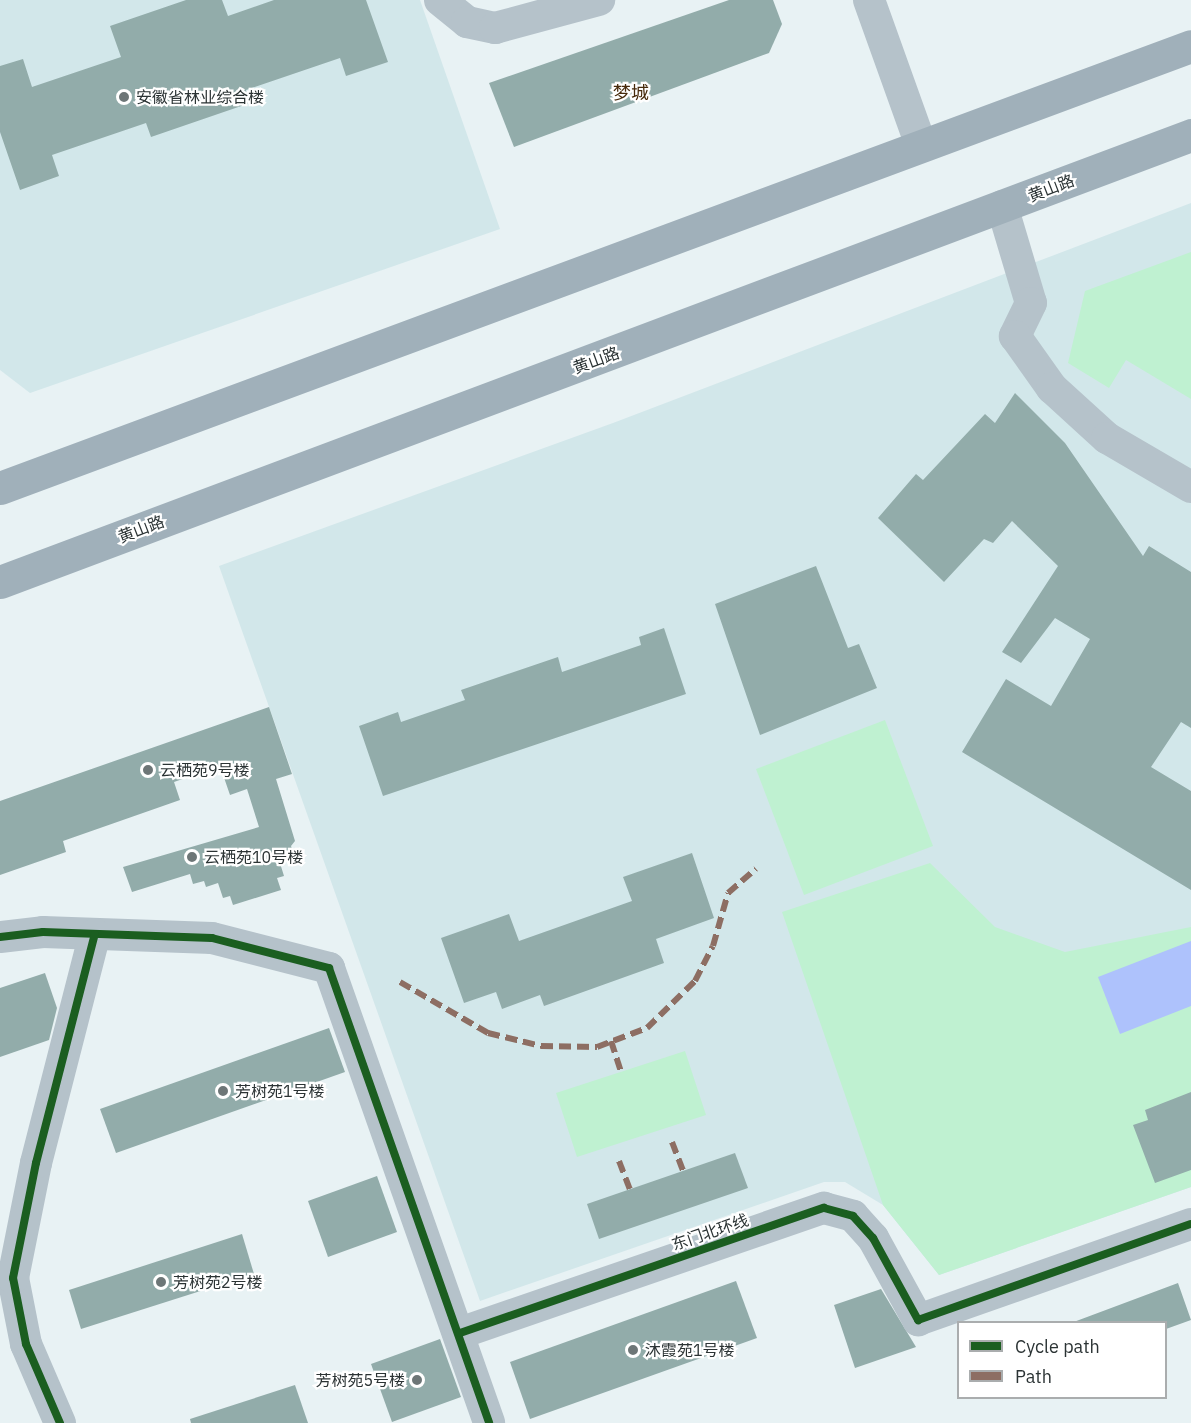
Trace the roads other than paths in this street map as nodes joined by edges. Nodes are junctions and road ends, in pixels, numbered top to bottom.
1 (440, 0) edge
2 (599, 0) edge
3 (869, 0) edge
4 (1191, 46) edge
5 (1191, 135) edge
6 (921, 146) junction
7 (1002, 206) junction
8 (1191, 487) edge
9 (0, 488) edge
10 (0, 582) edge
11 (95, 934) junction
12 (0, 937) edge
13 (1191, 1224) edge
14 (460, 1333) junction
15 (60, 1423) edge
16 (489, 1423) edge

1 - 2 street
3 - 6 street
4 - 6 main road
5 - 7 main road, 黄山路
6 - 9 main road
7 - 8 street
7 - 10 main road, 黄山路
11 - 12 street
11 - 14 street
11 - 15 street
13 - 14 street, 东门北环线
14 - 16 street

